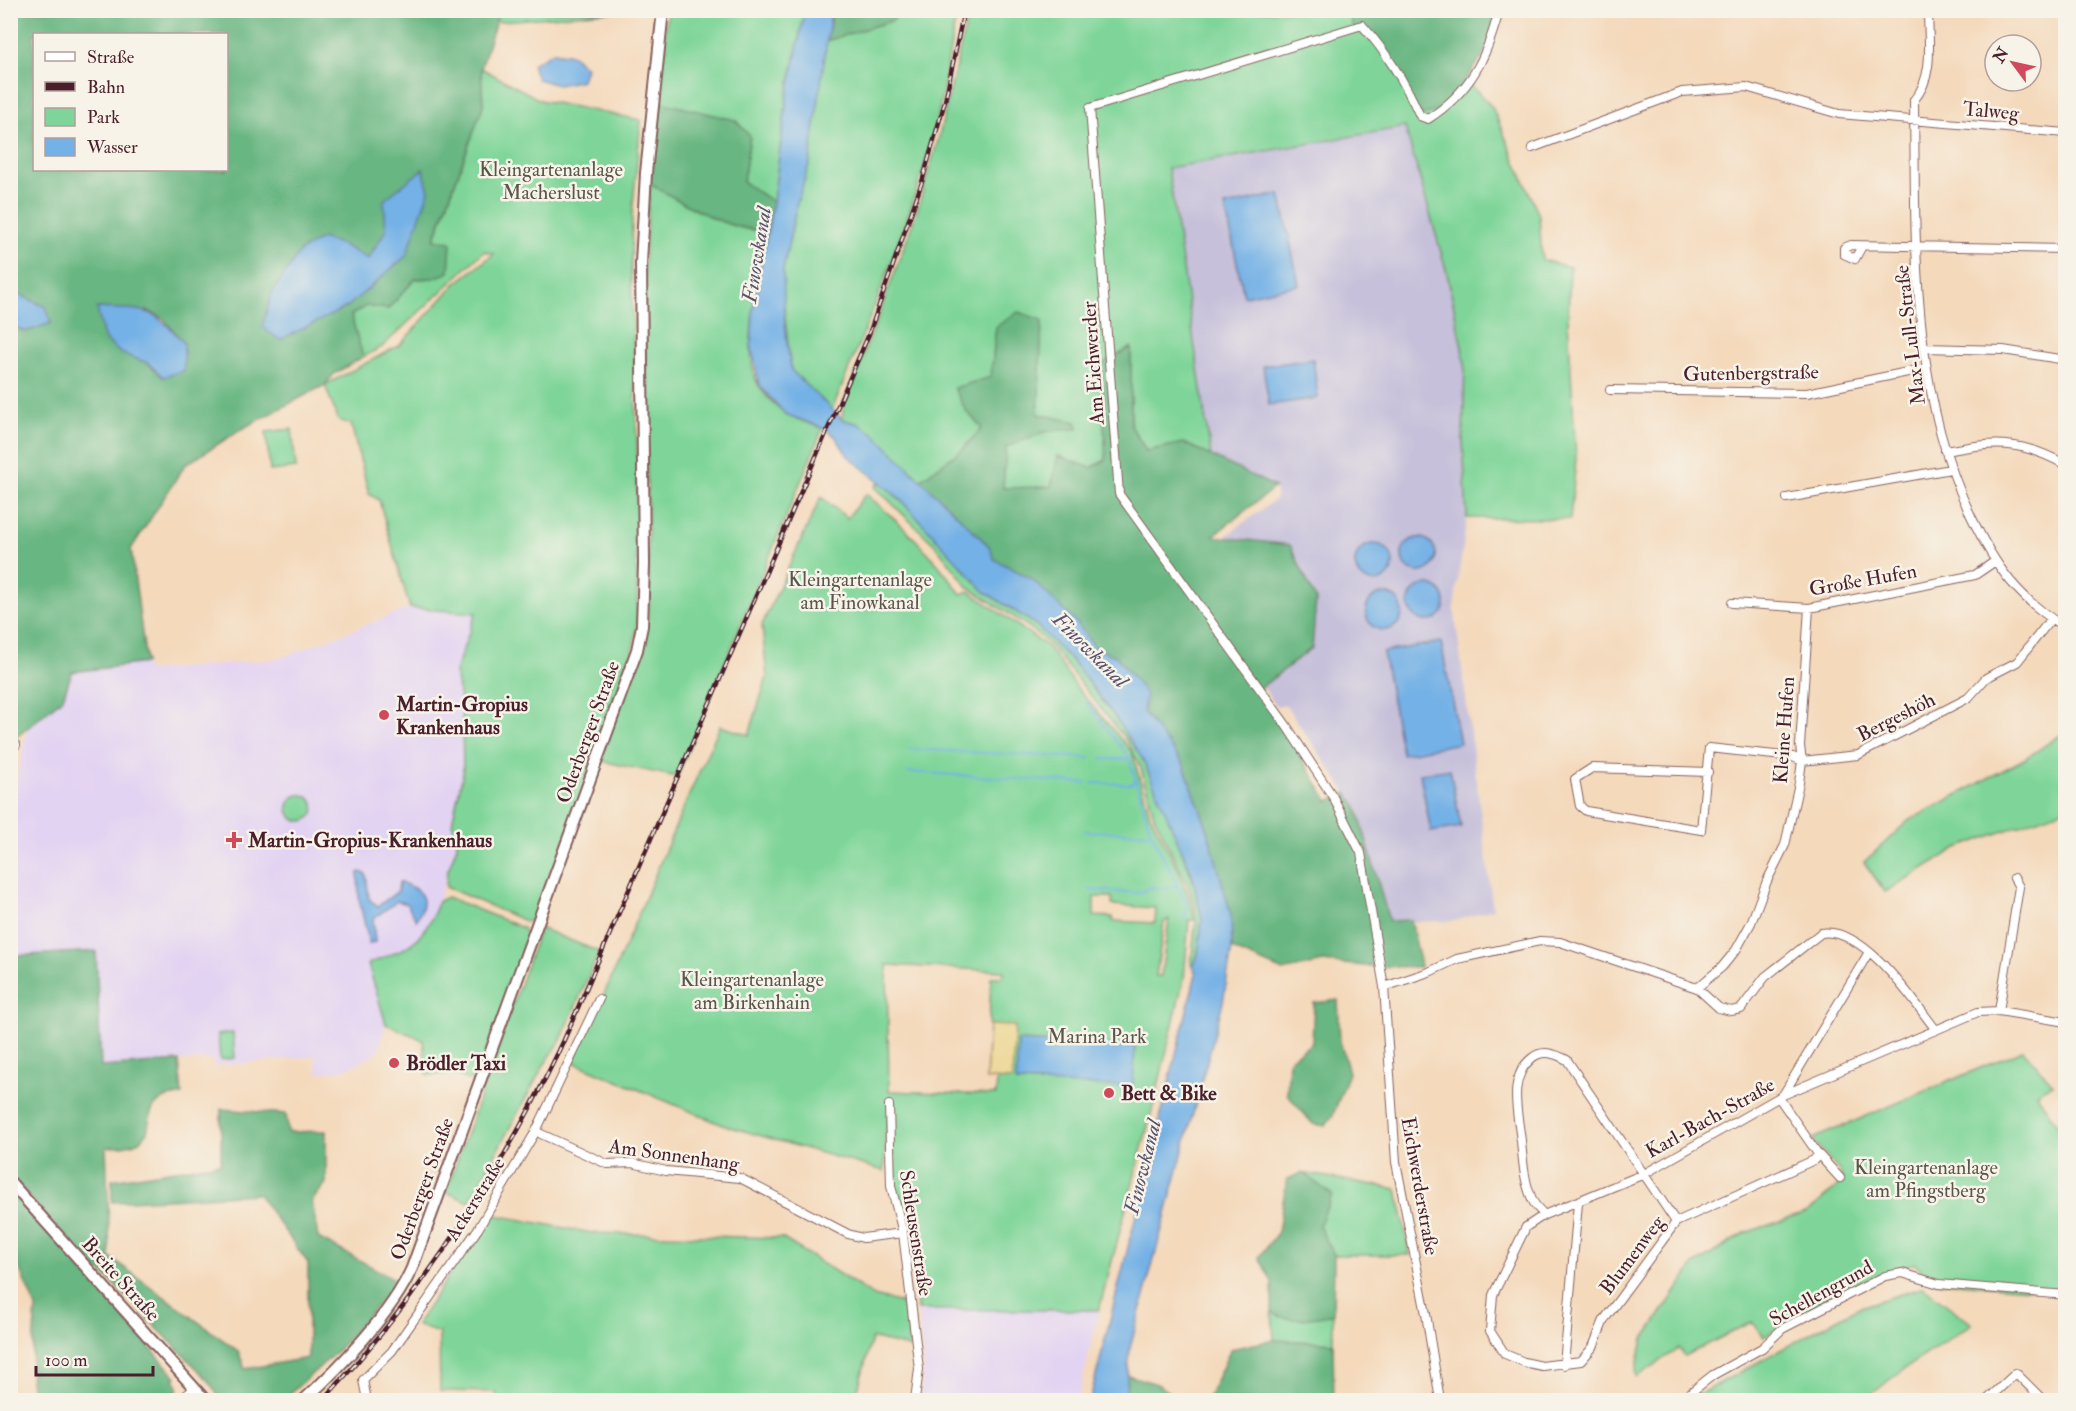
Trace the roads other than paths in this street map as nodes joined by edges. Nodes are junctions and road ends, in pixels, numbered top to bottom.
1 (663, 10) edge
2 (1499, 10) edge
3 (1940, 10) edge
4 (1928, 11) edge
5 (1915, 121) junction
6 (2066, 133) edge
7 (1532, 148) dead end
8 (1862, 246) dead end
9 (1916, 247) junction
10 (2066, 249) edge
11 (1923, 348) junction
12 (2066, 360) edge
13 (1927, 368) junction
14 (1610, 390) dead end
15 (1945, 451) junction
16 (2066, 465) edge
17 (1951, 469) junction
18 (1787, 498) dead end
19 (1994, 562) junction
20 (1732, 603) dead end
21 (1809, 608) junction
22 (2051, 619) junction
23 (2066, 628) edge
24 (1802, 761) junction
25 (1708, 772) junction
26 (2014, 878) dead end
27 (1376, 940) joint
28 (1869, 952) junction
29 (1383, 987) junction
30 (1697, 987) junction
31 (599, 999) dead end
32 (1998, 1011) junction
33 (2066, 1022) edge
34 (1936, 1030) junction
35 (1781, 1096) junction
36 (889, 1106) dead end
37 (541, 1134) dead end
38 (1818, 1154) junction
39 (1644, 1174) junction
40 (1840, 1178) dead end
41 (10, 1182) edge
42 (1578, 1203) junction
43 (1544, 1215) junction
44 (1676, 1222) junction
45 (903, 1233) junction
46 (2066, 1295) edge
47 (1524, 1362) joint
48 (1564, 1365) junction
49 (194, 1389) junction
50 (180, 1401) edge
51 (205, 1401) edge
52 (304, 1401) edge
53 (367, 1401) edge
54 (915, 1401) edge
55 (1440, 1401) edge
56 (1681, 1401) edge
57 (1988, 1401) edge
58 (2043, 1401) edge

1 - 52 main road, Oderberger Straße
2 - 27 street, Am Eichwerder
3 - 4 street
4 - 5 street, Max-Lull-Straße
5 - 6 street, Talweg
5 - 7 street, Talweg
5 - 9 street, Max-Lull-Straße
8 - 9 street, Max-Lull-Straße
9 - 10 street
9 - 11 street, Max-Lull-Straße
11 - 12 street
11 - 13 street, Max-Lull-Straße
13 - 14 street, Gutenbergstraße
13 - 15 street, Max-Lull-Straße
15 - 16 street
15 - 17 street, Max-Lull-Straße
17 - 18 street
17 - 19 street, Max-Lull-Straße
19 - 21 street, Große Hufen
19 - 22 street, Max-Lull-Straße
20 - 21 street, Große Hufen
21 - 24 street, Kleine Hufen
22 - 23 street, Max-Lull-Straße
22 - 24 street, Bergeshöh
24 - 25 street, Bergeshöh
24 - 30 street, Kleine Hufen
25 - 25 street, Bergeshöh
26 - 32 street
27 - 29 street, Eichwerderstraße
28 - 30 street
28 - 34 street
28 - 35 street
29 - 30 street
29 - 55 street, Eichwerderstraße
31 - 53 street, Ackerstraße
32 - 33 street, Karl-Bach-Straße
32 - 34 street, Karl-Bach-Straße
34 - 35 street, Karl-Bach-Straße
35 - 38 street
35 - 39 street, Karl-Bach-Straße
36 - 45 street, Schleusenstraße
37 - 45 street, Am Sonnenhang
38 - 40 street
38 - 44 street, Blumenweg
39 - 42 street, Karl-Bach-Straße
39 - 43 street
39 - 44 street
41 - 49 main road, Breite Straße
42 - 43 street, Karl-Bach-Straße
42 - 48 street
43 - 47 street, Karl-Bach-Straße
44 - 48 street, Blumenweg
45 - 54 street, Schleusenstraße
46 - 56 street, Schellengrund
47 - 48 street, Blumenweg
49 - 50 street
49 - 51 main road, Breite Straße
57 - 58 street

